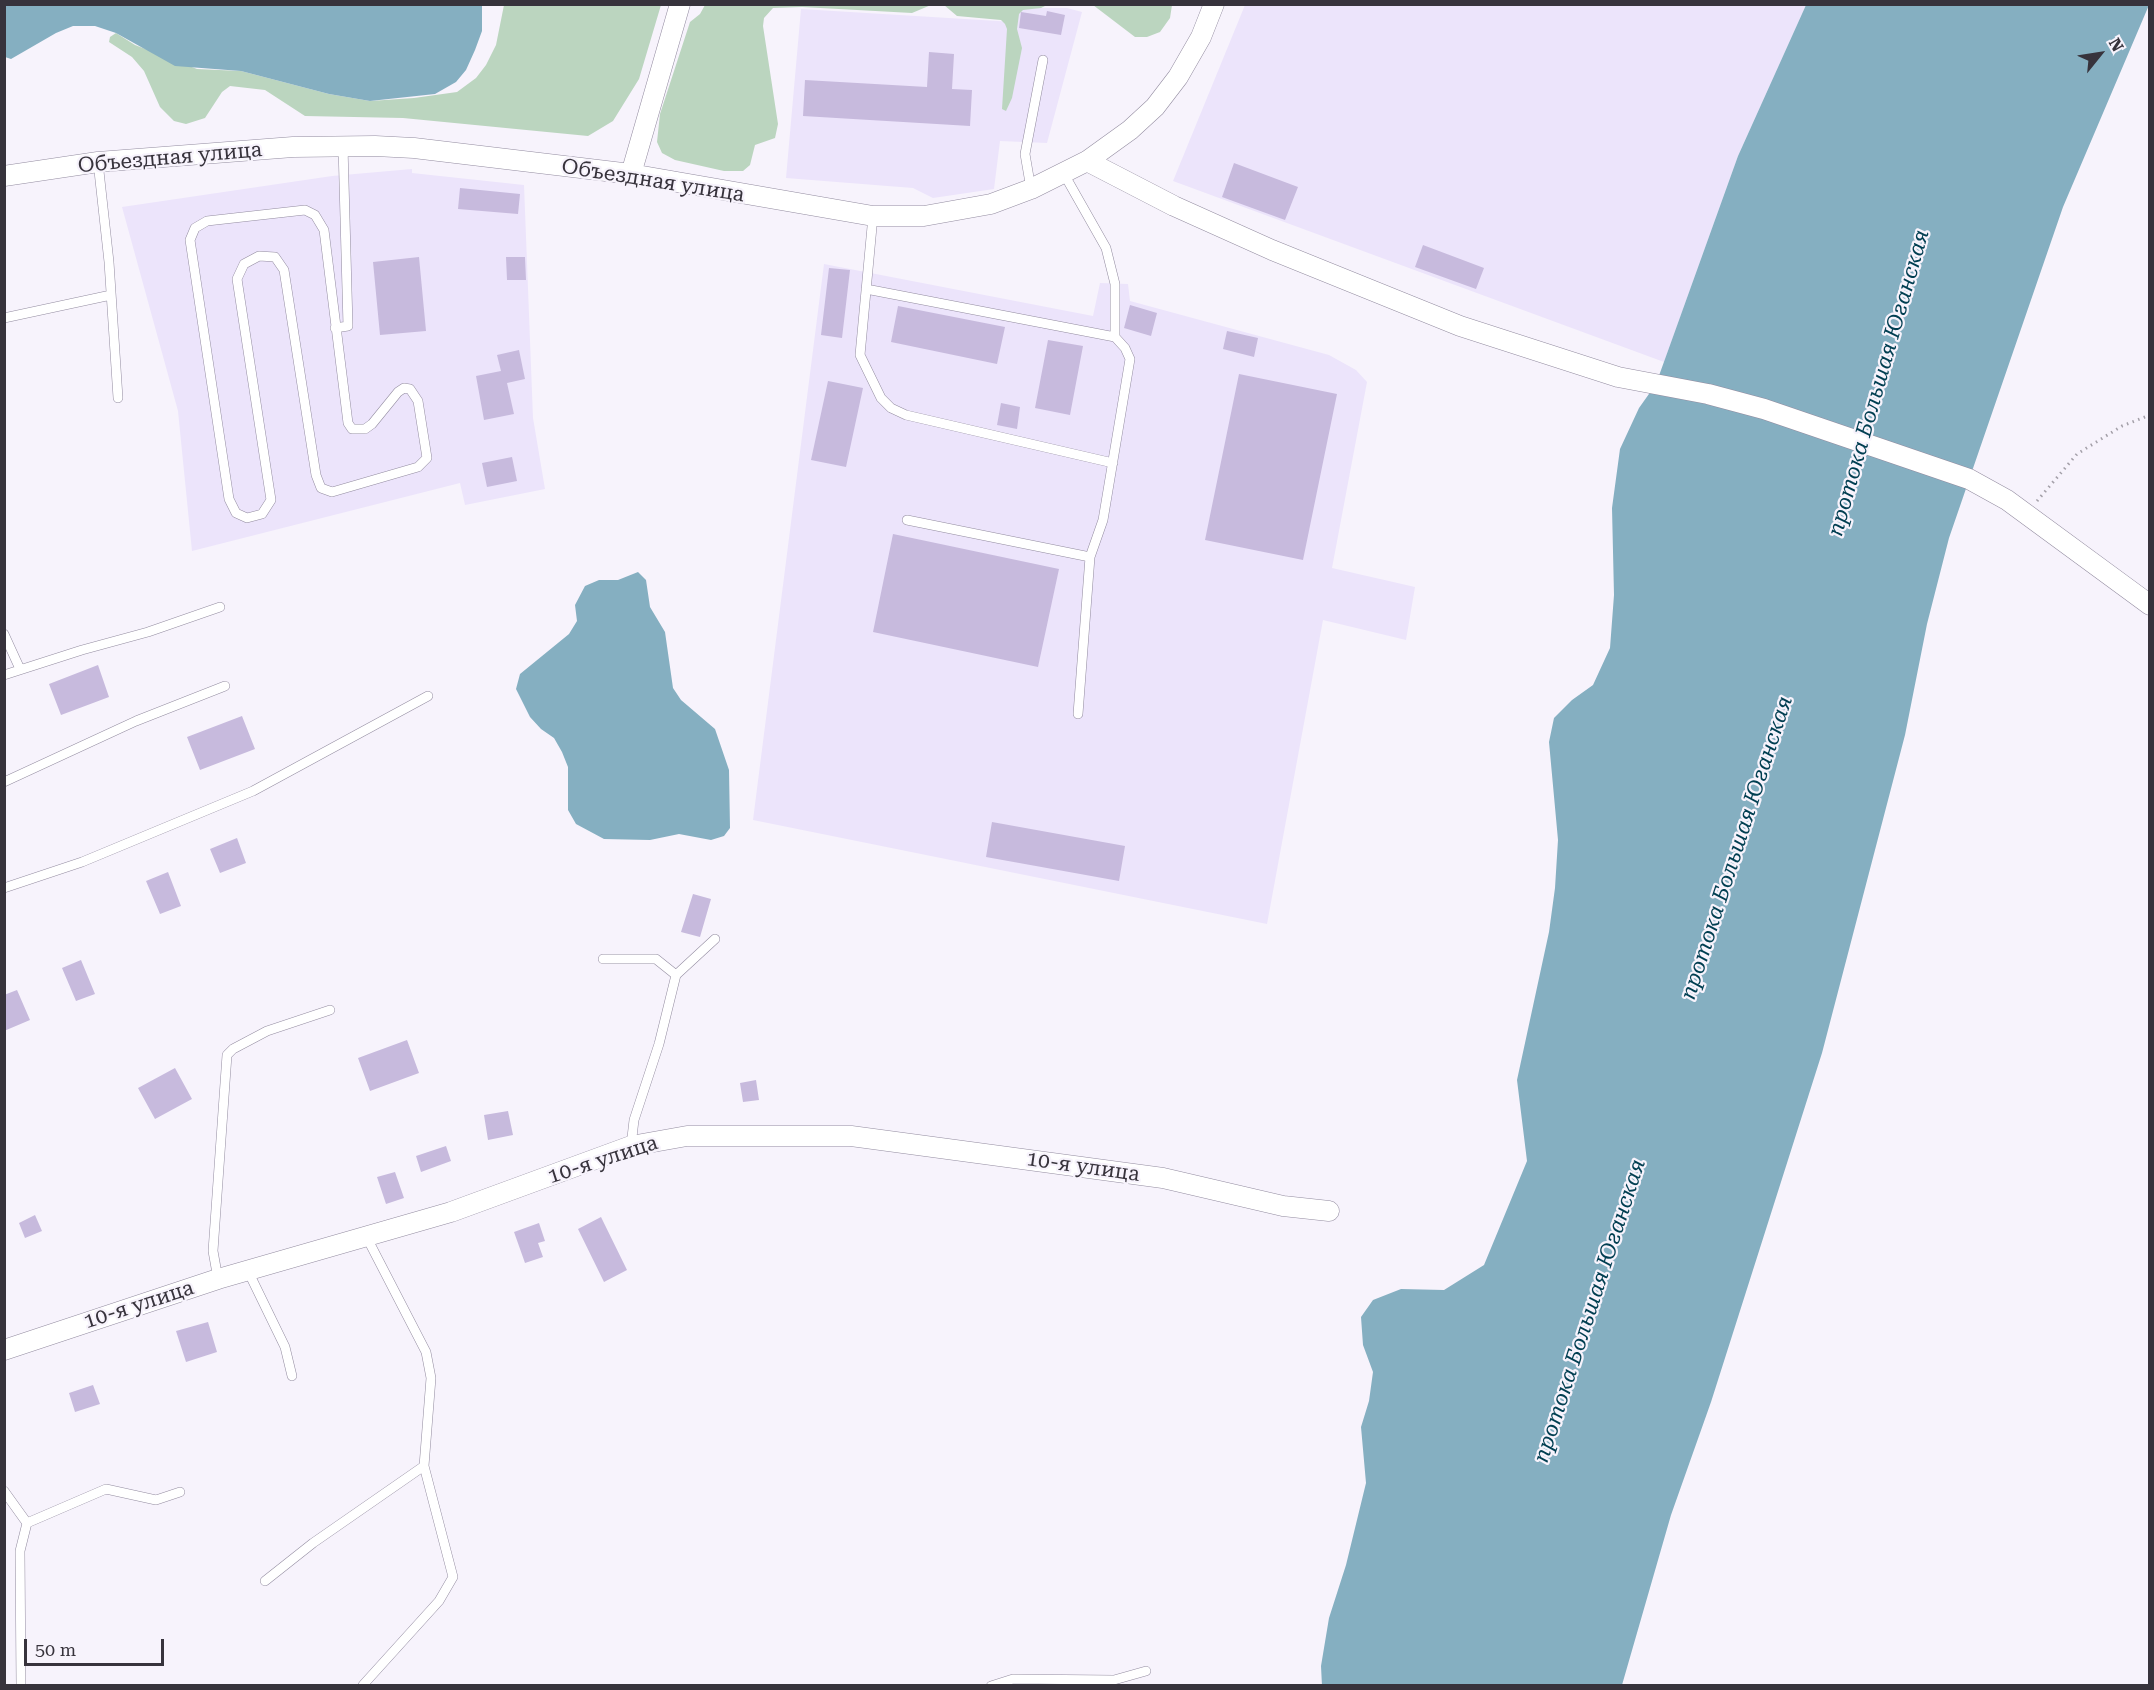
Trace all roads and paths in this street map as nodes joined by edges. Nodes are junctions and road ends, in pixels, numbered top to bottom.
1 (681, 4) edge
2 (1214, 4) edge
3 (1043, 60) dead end
4 (343, 146) junction
5 (1087, 161) junction
6 (98, 162) junction
7 (631, 174) junction
8 (1064, 174) junction
9 (4, 176) edge
10 (1031, 189) junction
11 (873, 216) junction
12 (866, 289) junction
13 (111, 295) junction
14 (4, 318) edge
15 (335, 328) junction
16 (1115, 337) junction
17 (118, 398) dead end
18 (2150, 416) edge
19 (1113, 463) junction
20 (2026, 513) junction
21 (907, 520) dead end
22 (1090, 557) junction
23 (2150, 605) edge
24 (220, 607) dead end
25 (4, 634) edge
26 (20, 669) junction
27 (4, 675) edge
28 (225, 686) dead end
29 (428, 696) dead end
30 (1078, 714) dead end
31 (4, 782) edge
32 (4, 888) edge
33 (715, 939) dead end
34 (603, 959) dead end
35 (676, 975) junction
36 (330, 1010) dead end
37 (631, 1146) junction
38 (1329, 1211) dead end
39 (366, 1236) junction
40 (248, 1270) junction
41 (218, 1279) junction
42 (4, 1350) edge
43 (292, 1376) dead end
44 (424, 1466) junction
45 (4, 1491) edge
46 (180, 1492) dead end
47 (27, 1523) junction
48 (265, 1581) dead end
49 (1146, 1671) dead end
50 (363, 1685) edge
51 (21, 1686) edge
52 (991, 1686) edge

1 - 7 street
2 - 5 street, Объездная улица
3 - 10 lane
4 - 6 street, Объездная улица
4 - 7 street, Объездная улица
4 - 15 lane
5 - 8 street, Объездная улица
5 - 20 street
6 - 9 street, Объездная улица
6 - 13 lane
7 - 11 street, Объездная улица
8 - 10 street, Объездная улица
8 - 16 lane
10 - 11 street, Объездная улица
11 - 12 lane
12 - 16 lane
12 - 19 lane
13 - 14 lane
13 - 17 lane
15 - 15 lane
16 - 19 lane
18 - 20 path
19 - 22 lane
20 - 23 street
21 - 22 lane
22 - 30 lane
24 - 26 lane
25 - 26 lane
26 - 27 lane
28 - 31 lane
29 - 32 lane
33 - 35 lane
34 - 35 lane
35 - 37 lane
36 - 41 lane
37 - 38 street, 10-я улица
37 - 39 street, 10-я улица
39 - 40 street, 10-я улица
39 - 44 lane
40 - 41 street, 10-я улица
40 - 43 lane
41 - 42 street, 10-я улица
44 - 48 lane
44 - 50 lane
45 - 47 lane
46 - 47 lane
47 - 51 lane
49 - 52 lane

